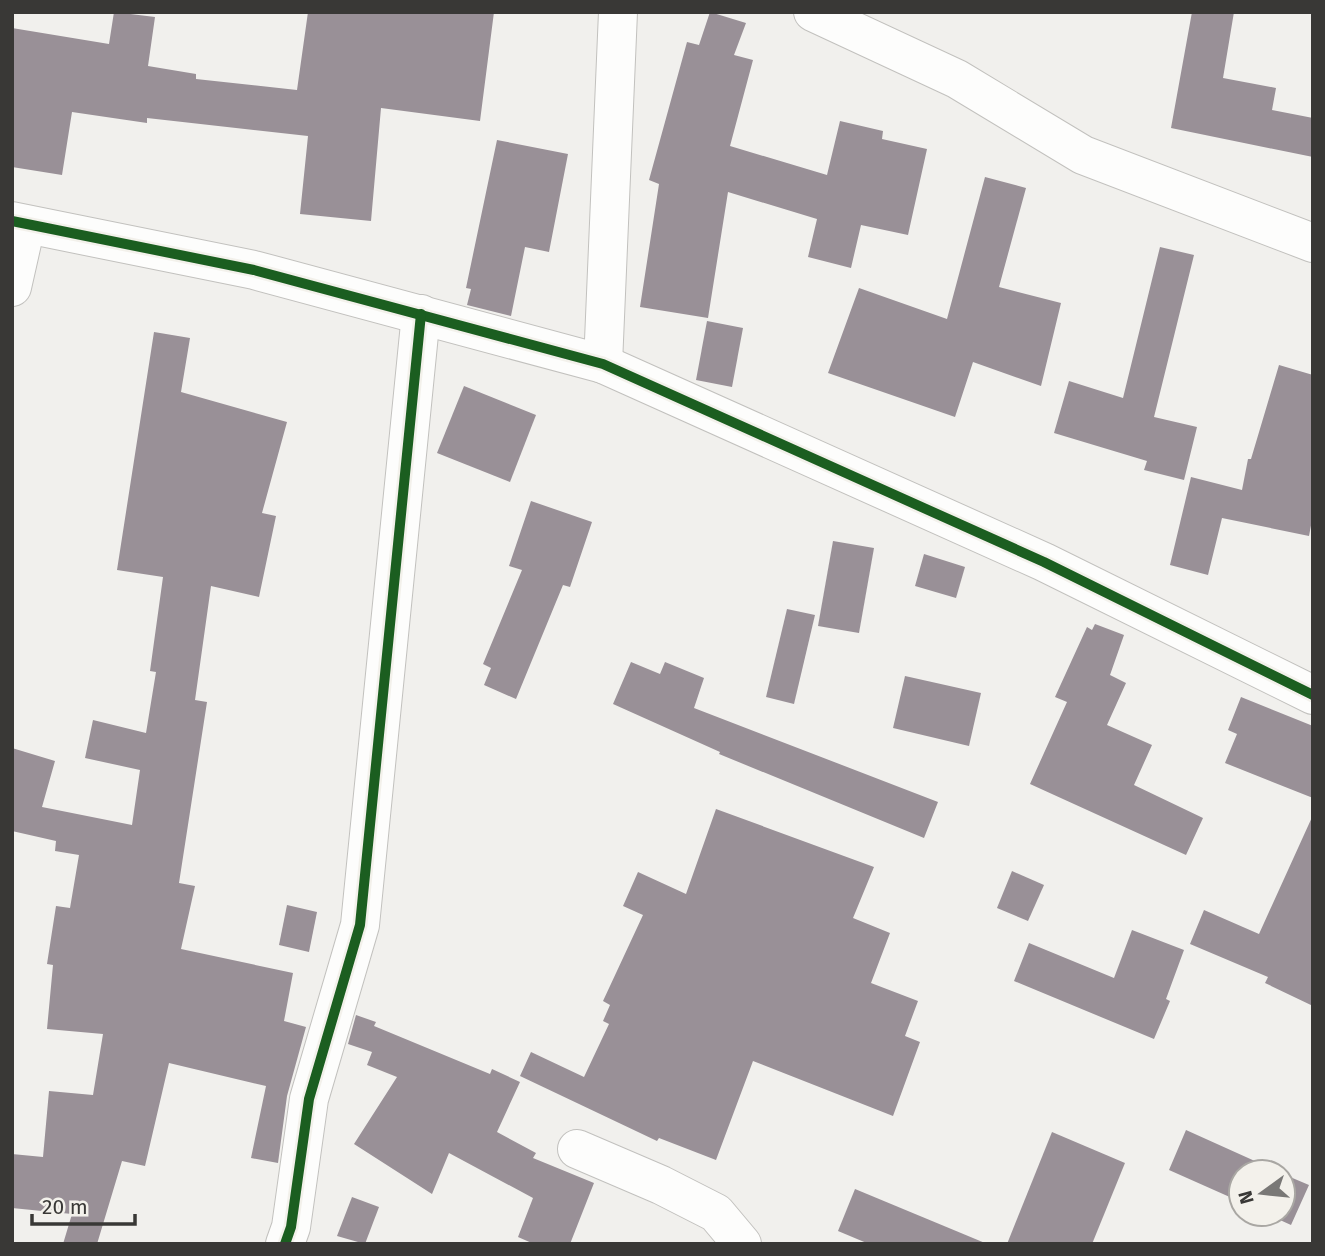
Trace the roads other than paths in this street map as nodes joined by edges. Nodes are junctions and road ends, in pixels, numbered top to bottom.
1 (618, 12) edge
2 (813, 12) edge
3 (19, 223) edge
4 (1313, 243) edge
5 (12, 287) edge
6 (421, 314) junction
7 (603, 364) junction
8 (1313, 695) edge
9 (577, 1149) dead end
10 (285, 1244) edge
11 (743, 1244) edge

1 - 7 street
2 - 4 street
3 - 5 street
3 - 6 street
6 - 7 street
6 - 10 street
7 - 8 street
9 - 11 street

